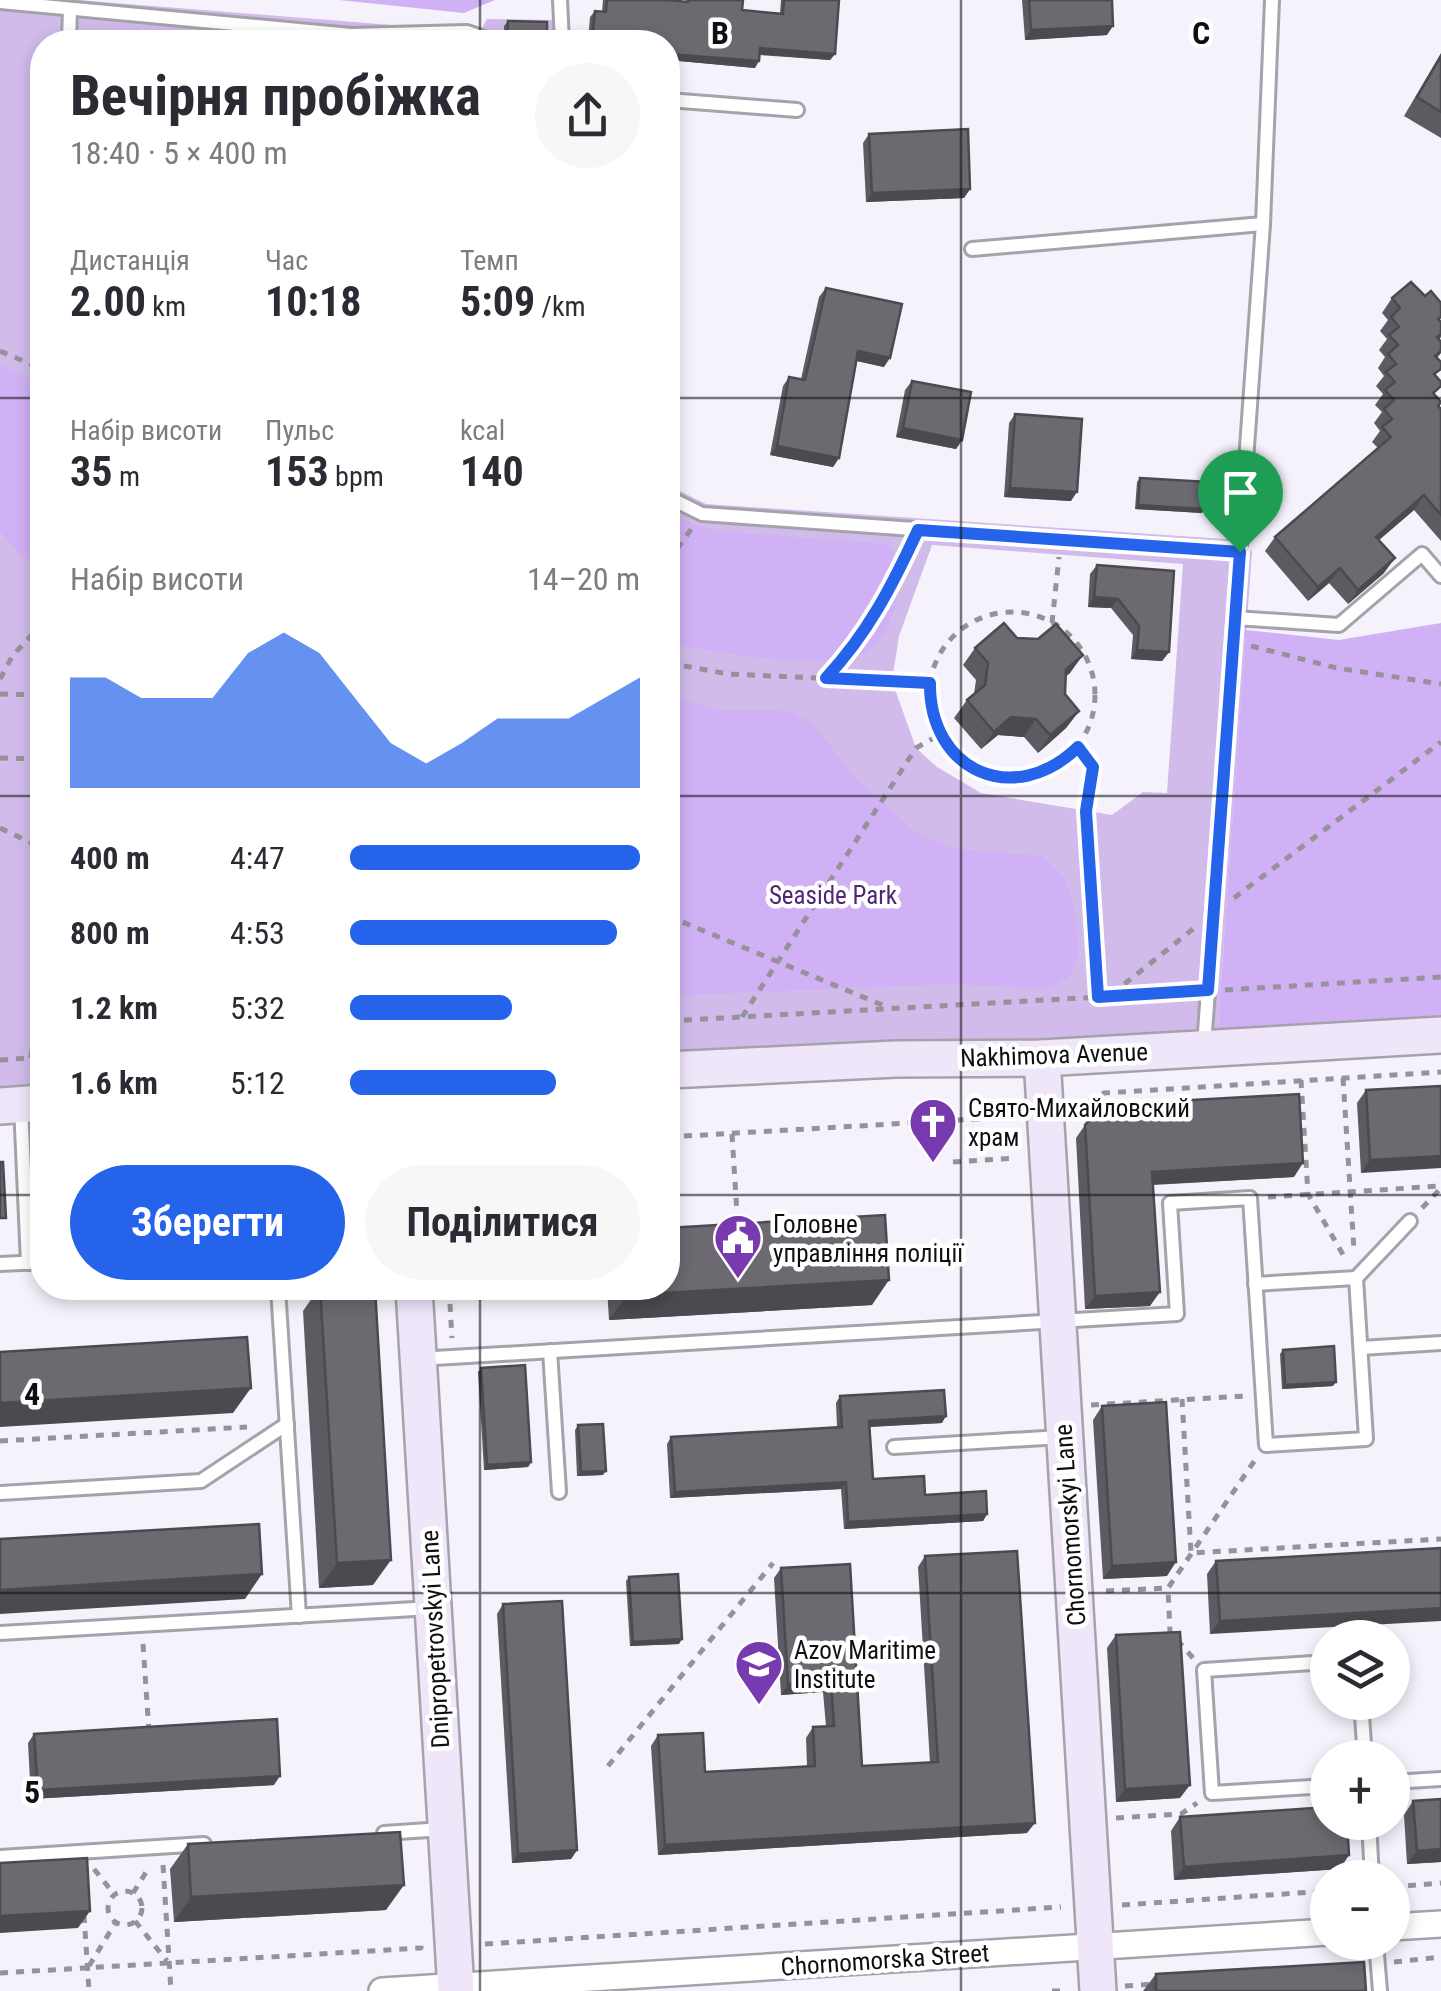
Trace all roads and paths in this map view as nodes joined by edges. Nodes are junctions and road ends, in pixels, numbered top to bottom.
1 (560, 0) edge
2 (1272, 0) edge
3 (0, 2) edge
4 (70, 9) junction
5 (69, 30) edge
6 (296, 30) edge
7 (561, 30) edge
8 (680, 101) edge
9 (797, 110) dead end
10 (1263, 224) junction
11 (972, 249) dead end
12 (0, 351) edge
13 (30, 365) edge
14 (680, 504) edge
15 (702, 514) junction
16 (918, 530) junction
17 (1061, 540) junction
18 (680, 545) edge
19 (1240, 552) junction
20 (1441, 576) edge
21 (1235, 618) junction
22 (1052, 623) junction
23 (30, 637) edge
24 (1233, 641) junction
25 (680, 665) edge
26 (826, 678) junction
27 (0, 679) edge
28 (930, 683) junction
29 (1441, 684) edge
30 (0, 694) edge
31 (30, 695) edge
32 (940, 735) junction
33 (1441, 742) edge
34 (1078, 747) junction
35 (0, 758) edge
36 (30, 758) edge
37 (0, 828) edge
38 (30, 842) edge
39 (1213, 913) junction
40 (680, 921) edge
41 (777, 960) junction
42 (1441, 976) edge
43 (1208, 990) junction
44 (1110, 996) junction
45 (1098, 997) junction
46 (890, 1009) junction
47 (742, 1017) junction
48 (680, 1021) edge
49 (1441, 1035) edge
50 (1203, 1049) junction
51 (30, 1058) edge
52 (1042, 1058) junction
53 (0, 1060) edge
54 (680, 1069) edge
55 (1441, 1072) edge
56 (1343, 1078) junction
57 (1301, 1080) junction
58 (21, 1105) edge
59 (1066, 1114) dead end
60 (1014, 1117) dead end
61 (732, 1134) junction
62 (680, 1137) edge
63 (1016, 1158) dead end
64 (953, 1162) dead end
65 (1441, 1187) edge
66 (1351, 1192) junction
67 (1308, 1194) junction
68 (1250, 1198) junction
69 (30, 1206) edge
70 (1410, 1221) joint
71 (739, 1248) edge
72 (30, 1262) edge
73 (0, 1264) edge
74 (1356, 1278) junction
75 (1255, 1284) junction
76 (279, 1300) edge
77 (418, 1300) edge
78 (447, 1300) edge
79 (1058, 1321) junction
80 (1441, 1343) edge
81 (1360, 1348) junction
82 (550, 1351) junction
83 (436, 1358) junction
84 (1262, 1395) junction
85 (1182, 1399) junction
86 (1083, 1405) dead end
87 (287, 1424) junction
88 (1065, 1436) junction
89 (0, 1441) edge
90 (1266, 1445) junction
91 (894, 1446) dead end
92 (559, 1492) dead end
93 (0, 1493) edge
94 (1441, 1539) edge
95 (1378, 1543) junction
96 (1191, 1553) junction
97 (1380, 1560) edge
98 (772, 1563) dead end
99 (1168, 1588) junction
100 (1095, 1592) dead end
101 (433, 1608) junction
102 (1383, 1614) edge
103 (298, 1616) junction
104 (1383, 1620) edge
105 (142, 1625) junction
106 (1170, 1632) junction
107 (0, 1633) edge
108 (1152, 1633) edge
109 (1310, 1663) edge
110 (1204, 1670) junction
111 (149, 1736) edge
112 (608, 1766) dead end
113 (1441, 1779) edge
114 (1410, 1781) edge
115 (1310, 1787) edge
116 (1181, 1814) edge
117 (1108, 1818) dead end
118 (446, 1829) junction
119 (375, 1834) edge
120 (220, 1843) edge
121 (162, 1847) junction
122 (0, 1856) edge
123 (1441, 1883) edge
124 (1410, 1886) edge
125 (1310, 1892) edge
126 (1114, 1906) dead end
127 (1062, 1909) dead end
128 (84, 1910) edge
129 (135, 1921) junction
130 (116, 1922) junction
131 (1441, 1924) edge
132 (1410, 1926) edge
133 (1310, 1933) edge
134 (485, 1944) dead end
135 (1096, 1947) junction
136 (421, 1948) dead end
137 (1441, 1957) edge
138 (1378, 1960) edge
139 (169, 1963) junction
140 (1378, 1963) junction
141 (88, 1968) junction
142 (0, 1974) edge
143 (1162, 1983) edge
144 (455, 1989) edge
145 (1111, 1989) edge
146 (1066, 1990) edge
147 (89, 1991) edge
148 (171, 1991) edge
149 (382, 1991) edge
150 (1052, 1991) edge
151 (1380, 1991) edge

1 - 7 lane
2 - 10 lane
3 - 4 lane
4 - 5 lane
4 - 6 lane
8 - 9 lane
10 - 11 lane
10 - 19 lane
12 - 13 path
14 - 15 lane
15 - 16 lane
15 - 18 path
16 - 17 lane
16 - 26 path
17 - 19 lane
17 - 22 path
19 - 21 lane
20 - 21 lane
21 - 24 lane
22 - 28 path
22 - 34 path
23 - 27 path
24 - 29 path
24 - 39 lane
25 - 26 path
26 - 28 path
28 - 32 path
30 - 31 path
32 - 34 path
32 - 41 path
33 - 39 path
34 - 45 path
35 - 36 path
37 - 38 path
39 - 43 lane
39 - 44 path
40 - 41 path
41 - 46 path
41 - 47 path
42 - 43 path
43 - 44 path
43 - 50 lane
44 - 45 path
45 - 46 path
46 - 47 path
47 - 48 path
49 - 50 main road, Nakhimova Avenue
50 - 52 main road, Nakhimova Avenue
51 - 53 path
52 - 54 main road, Nakhimova Avenue
52 - 79 main road, Chornomorskyi Lane
55 - 56 path
56 - 57 path
56 - 66 path
57 - 59 path
57 - 67 path
58 - 69 lane
60 - 61 path
61 - 62 path
61 - 71 path
63 - 64 path
65 - 66 path
65 - 70 path
66 - 67 path
66 - 74 path
67 - 68 path
67 - 74 path
68 - 75 lane
68 - 79 lane
70 - 74 lane
72 - 73 lane
74 - 75 lane
74 - 81 lane
75 - 84 lane
76 - 87 lane
77 - 83 main road, Dnipropetrovskyi Lane
78 - 83 path
79 - 82 lane
79 - 88 main road, Chornomorskyi Lane
80 - 81 lane
81 - 90 lane
82 - 83 lane
82 - 92 lane
83 - 101 main road, Dnipropetrovskyi Lane
84 - 85 path
84 - 90 lane
85 - 86 path
85 - 96 path
87 - 89 path
87 - 93 lane
87 - 103 lane
88 - 91 lane
88 - 135 main road, Chornomorskyi Lane
90 - 96 path
94 - 95 path
95 - 96 path
95 - 97 path
96 - 99 path
98 - 112 path
99 - 100 path
99 - 106 path
101 - 103 lane
101 - 118 main road, Dnipropetrovskyi Lane
102 - 104 path
103 - 105 lane
105 - 107 lane
105 - 111 path
106 - 108 path
106 - 110 path
109 - 110 lane
110 - 115 lane
113 - 114 lane
116 - 117 path
118 - 119 lane
118 - 144 main road, Dnipropetrovskyi Lane
120 - 121 lane
121 - 122 lane
121 - 139 path
123 - 124 path
125 - 126 path
127 - 134 path
128 - 141 path
129 - 130 path
129 - 130 path
129 - 139 path
130 - 141 path
131 - 132 street
133 - 135 street, Chornomorska Street
135 - 144 street, Chornomorska Street
135 - 145 main road, Chornomorskyi Lane
136 - 139 path
137 - 140 path
138 - 140 lane
139 - 141 path
139 - 148 path
140 - 151 lane
141 - 142 path
141 - 147 path
143 - 145 path
144 - 149 street, Chornomorska Street
146 - 150 path

